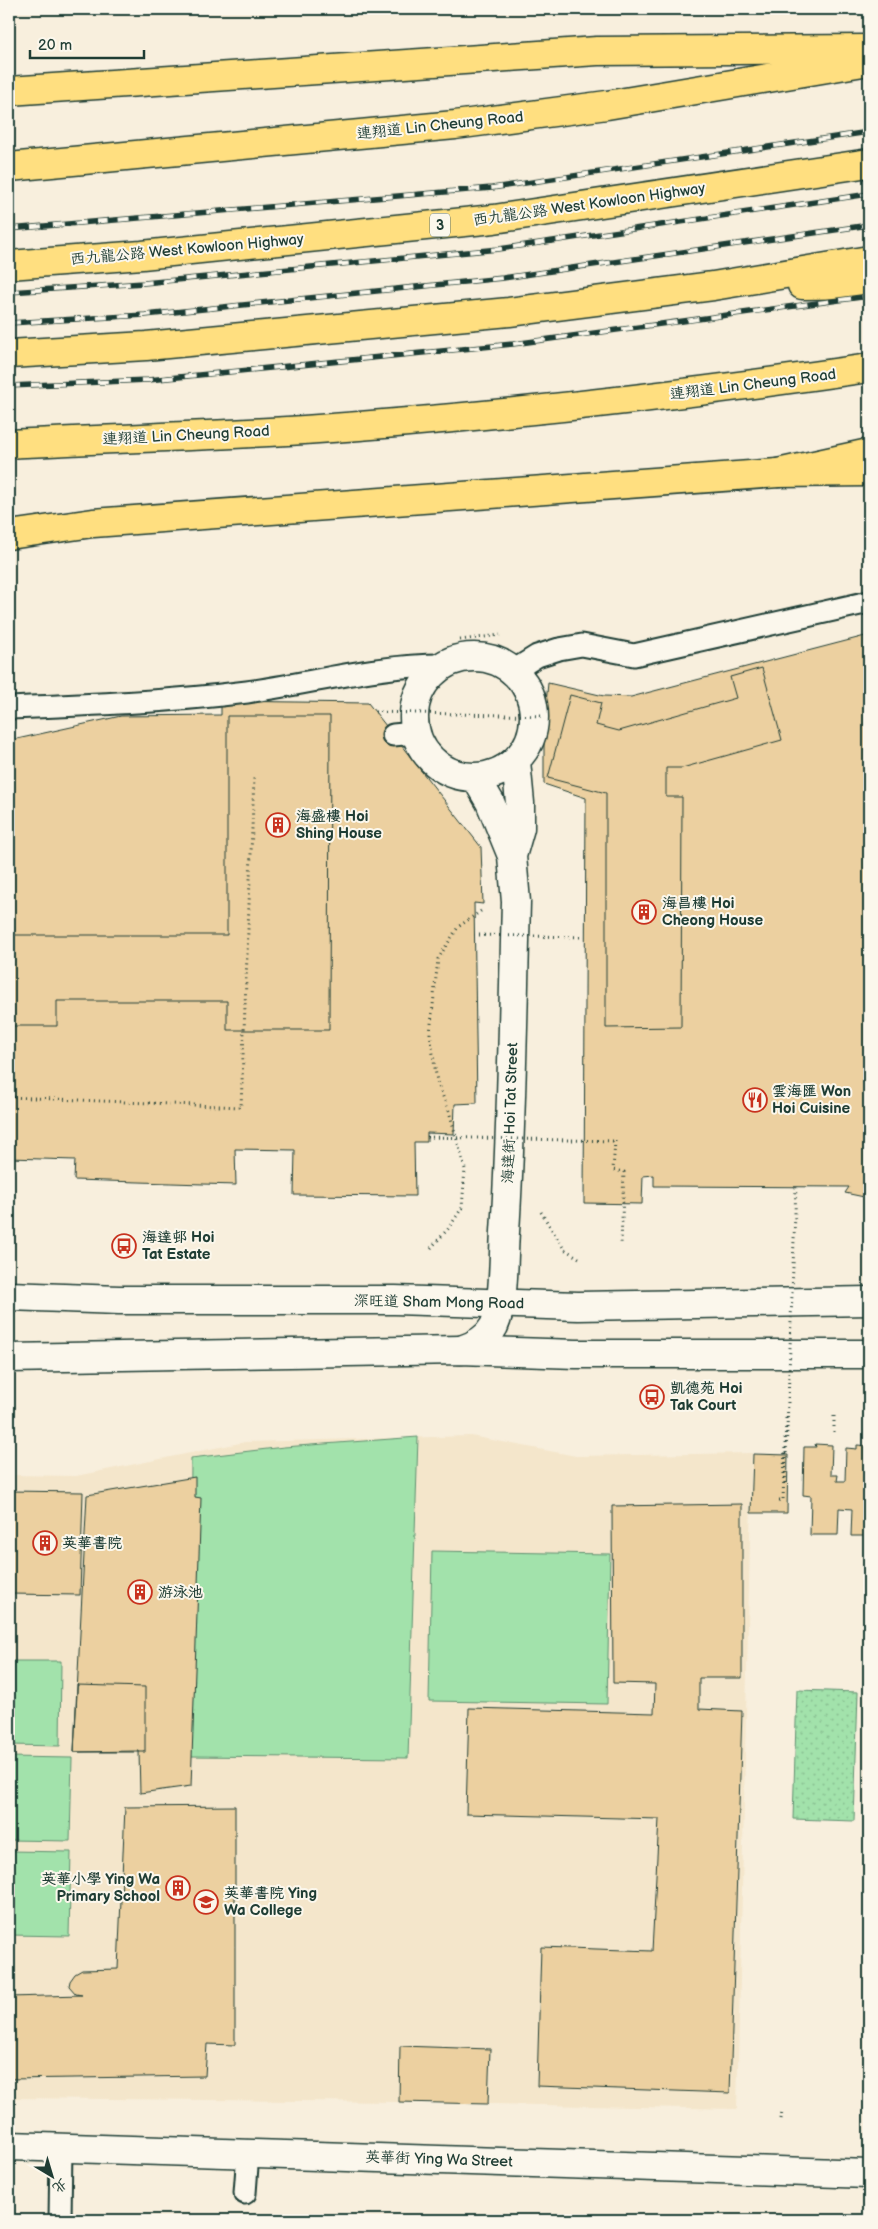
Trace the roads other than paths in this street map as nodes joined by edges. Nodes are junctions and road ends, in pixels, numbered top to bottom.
1 (869, 48) edge
2 (869, 61) edge
3 (9, 90) edge
4 (869, 163) edge
5 (9, 168) edge
6 (869, 260) edge
7 (9, 265) edge
8 (869, 284) edge
9 (713, 286) junction
10 (9, 354) edge
11 (869, 368) edge
12 (9, 444) edge
13 (869, 453) edge
14 (869, 472) edge
15 (778, 473) junction
16 (9, 535) edge
17 (869, 602) edge
18 (442, 665) junction
19 (513, 671) junction
20 (9, 708) edge
21 (516, 761) junction
22 (476, 778) junction
23 (512, 856) junction
24 (9, 1296) edge
25 (869, 1301) edge
26 (500, 1302) junction
27 (461, 1350) junction
28 (869, 1354) edge
29 (9, 1358) edge
30 (9, 2146) edge
31 (61, 2147) junction
32 (248, 2153) junction
33 (869, 2174) edge
34 (245, 2193) dead end
35 (60, 2220) edge

1 - 3 main road
2 - 5 main road, 連翔道 Lin Cheung Road
4 - 7 main road, 西九龍公路 West Kowloon Highway / 3
6 - 9 main road
8 - 9 main road
9 - 10 main road
11 - 12 main road, 連翔道 Lin Cheung Road
13 - 15 main road
14 - 15 main road
15 - 16 main road
17 - 19 lane
18 - 19 street
18 - 20 lane
18 - 22 street
19 - 21 street
21 - 22 street
21 - 23 street, 海達街 Hoi Tat Street
22 - 23 street, 海達街 Hoi Tat Street
23 - 26 street, 海達街 Hoi Tat Street
24 - 26 street, 深旺道 Sham Mong Road
25 - 26 street, 深旺道 Sham Mong Road
26 - 27 street, 海達街 Hoi Tat Street
27 - 28 street
27 - 29 street
30 - 31 street, 英華街 Ying Wa Street
31 - 32 street, 英華街 Ying Wa Street
31 - 35 lane
32 - 33 street, 英華街 Ying Wa Street
32 - 34 lane

